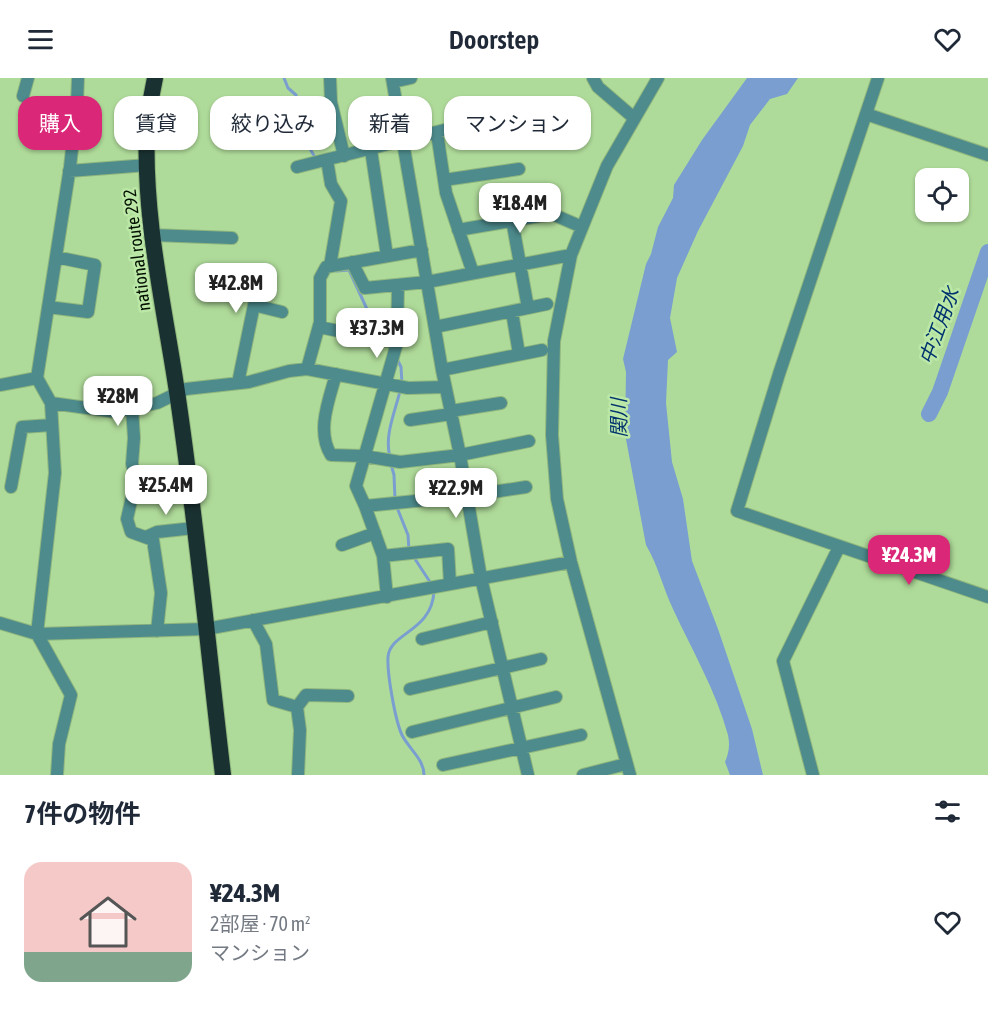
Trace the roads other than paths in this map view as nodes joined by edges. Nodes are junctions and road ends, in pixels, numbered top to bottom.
1 (28, 78) edge
2 (78, 78) edge
3 (155, 78) edge
4 (330, 78) edge
5 (411, 78) edge
6 (593, 78) edge
7 (658, 78) edge
8 (878, 78) edge
9 (393, 80) edge
10 (23, 96) dead end
11 (396, 96) edge
12 (866, 114) junction
13 (634, 118) junction
14 (444, 130) edge
15 (438, 132) junction
16 (432, 134) edge
17 (371, 150) joint
18 (405, 150) edge
19 (988, 155) edge
20 (344, 156) junction
21 (327, 160) junction
22 (148, 165) junction
23 (297, 167) dead end
24 (519, 169) dead end
25 (69, 171) junction
26 (444, 180) junction
27 (512, 220) junction
28 (582, 227) junction
29 (458, 230) junction
30 (152, 235) junction
31 (232, 238) dead end
32 (422, 250) junction
33 (571, 255) junction
34 (387, 256) junction
35 (56, 257) junction
36 (352, 262) junction
37 (521, 264) junction
38 (330, 266) junction
39 (473, 273) junction
40 (427, 282) junction
41 (398, 285) junction
42 (547, 304) dead end
43 (48, 307) junction
44 (528, 308) junction
45 (282, 312) dead end
46 (512, 312) junction
47 (319, 327) junction
48 (435, 327) junction
49 (397, 343) junction
50 (542, 350) dead end
51 (519, 354) junction
52 (307, 369) junction
53 (442, 370) junction
54 (336, 374) junction
55 (37, 378) junction
56 (238, 383) junction
57 (385, 384) junction
58 (0, 385) edge
59 (445, 387) junction
60 (177, 392) junction
61 (51, 403) junction
62 (501, 403) dead end
63 (132, 408) junction
64 (451, 413) junction
65 (410, 420) dead end
66 (52, 425) junction
67 (529, 441) dead end
68 (460, 455) junction
69 (364, 456) junction
70 (11, 487) dead end
71 (526, 487) dead end
72 (467, 496) junction
73 (365, 507) junction
74 (194, 528) junction
75 (375, 533) junction
76 (146, 537) junction
77 (342, 545) dead end
78 (839, 547) junction
79 (383, 556) junction
80 (571, 562) junction
81 (481, 578) junction
82 (450, 584) junction
83 (387, 597) junction
84 (988, 597) edge
85 (253, 620) junction
86 (492, 622) junction
87 (0, 623) edge
88 (206, 629) junction
89 (157, 631) junction
90 (37, 634) junction
91 (422, 639) dead end
92 (541, 659) dead end
93 (502, 668) junction
94 (410, 689) dead end
95 (348, 696) dead end
96 (556, 698) dead end
97 (297, 707) junction
98 (512, 709) junction
99 (412, 732) dead end
100 (581, 735) dead end
101 (521, 749) junction
102 (443, 765) dead end
103 (628, 769) edge
104 (57, 775) edge
105 (223, 775) edge
106 (298, 775) edge
107 (528, 775) edge
108 (582, 775) edge
109 (813, 775) edge

1 - 10 street
2 - 25 street
3 - 22 highway, national route 292
4 - 20 street
5 - 9 street
6 - 13 street
7 - 13 street
8 - 12 street
9 - 11 street
12 - 19 street
12 - 78 street
13 - 28 street
14 - 15 street
15 - 16 street
15 - 26 street
17 - 20 street
17 - 34 street
18 - 32 street
20 - 21 street
21 - 23 street
21 - 38 street
22 - 25 street
22 - 30 highway, national route 292
24 - 26 street
25 - 35 street
26 - 29 street
27 - 28 street
27 - 29 street
27 - 37 street
28 - 33 street
29 - 39 street
30 - 31 street
30 - 60 highway, national route 292
32 - 34 street
32 - 40 street
33 - 37 street
33 - 80 street
34 - 36 street
35 - 43 street
35 - 43 street
36 - 38 street
36 - 41 street
37 - 39 street
37 - 44 street
38 - 47 street
39 - 40 street
40 - 41 street
40 - 48 street
41 - 49 street
42 - 44 street
43 - 55 street
44 - 46 street
45 - 56 street
46 - 48 street
46 - 51 street
47 - 49 street
47 - 52 street
48 - 53 street
49 - 57 street
50 - 51 street
51 - 53 street
52 - 54 street
52 - 56 street
53 - 59 street
54 - 57 street
54 - 69 street
55 - 58 street
55 - 61 street
56 - 60 street
57 - 59 street
57 - 69 street
59 - 64 street
60 - 63 street
60 - 74 highway, national route 292
61 - 63 street
61 - 66 street
62 - 64 street
63 - 76 street
64 - 65 street
64 - 68 street
66 - 70 street
66 - 90 street
67 - 68 street
68 - 69 street
68 - 72 street
69 - 73 street
71 - 72 street
72 - 73 street
72 - 81 street
73 - 75 street
74 - 76 street
74 - 88 highway, national route 292
75 - 77 street
75 - 79 street
76 - 89 street
78 - 84 street
78 - 109 street
79 - 82 street
79 - 83 street
80 - 81 street
80 - 103 street
81 - 82 street
81 - 86 street
82 - 83 street
83 - 85 street
85 - 88 street
85 - 97 street
86 - 91 street
86 - 93 street
87 - 90 street
88 - 89 street
88 - 105 highway, national route 292
89 - 90 street
90 - 104 street
92 - 93 street
93 - 94 street
93 - 98 street
95 - 97 street
96 - 98 street
97 - 106 street
98 - 99 street
98 - 101 street
100 - 101 street
101 - 102 street
101 - 107 street
103 - 108 street

